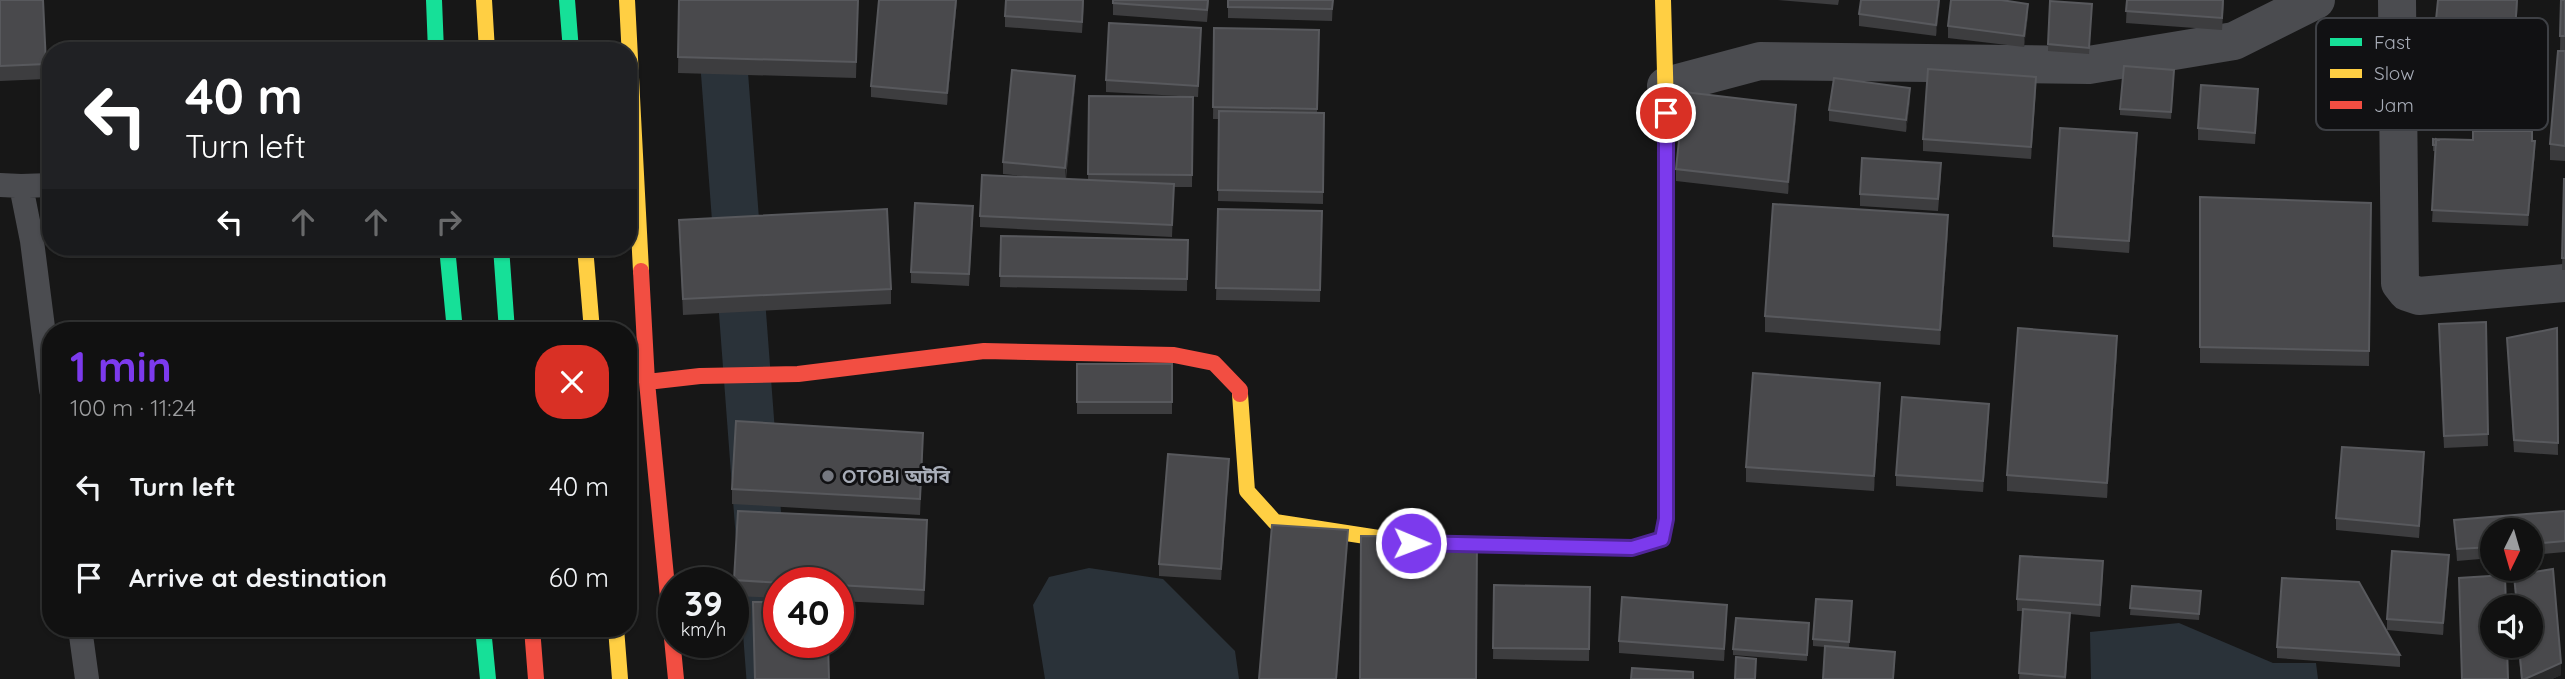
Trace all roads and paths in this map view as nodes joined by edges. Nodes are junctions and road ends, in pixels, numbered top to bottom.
1 (434, 0) edge
2 (484, 0) edge
3 (567, 0) edge
4 (627, 0) edge
5 (1663, 0) edge
6 (2316, 0) edge
7 (2397, 0) edge
8 (2397, 18) edge
9 (436, 42) edge
10 (486, 42) edge
11 (570, 42) edge
12 (629, 42) edge
13 (1667, 86) junction
14 (2398, 130) edge
15 (11, 185) edge
16 (42, 185) edge
17 (637, 191) edge
18 (448, 256) edge
19 (502, 256) edge
20 (586, 256) edge
21 (2565, 283) edge
22 (42, 322) edge
23 (454, 322) edge
24 (507, 322) edge
25 (591, 322) edge
26 (647, 382) junction
27 (81, 637) edge
28 (484, 637) edge
29 (533, 637) edge
30 (617, 637) edge
31 (87, 679) edge
32 (488, 679) edge
33 (536, 679) edge
34 (620, 679) edge
35 (676, 679) edge

1 - 9 street
2 - 10 street
3 - 11 street
4 - 12 street
5 - 13 street
6 - 13 street
7 - 8 street
13 - 26 street
14 - 21 street
15 - 16 lane
15 - 22 lane
17 - 26 street
18 - 23 street
19 - 24 street
20 - 25 street
26 - 35 street
27 - 31 lane
28 - 32 street
29 - 33 street
30 - 34 street

